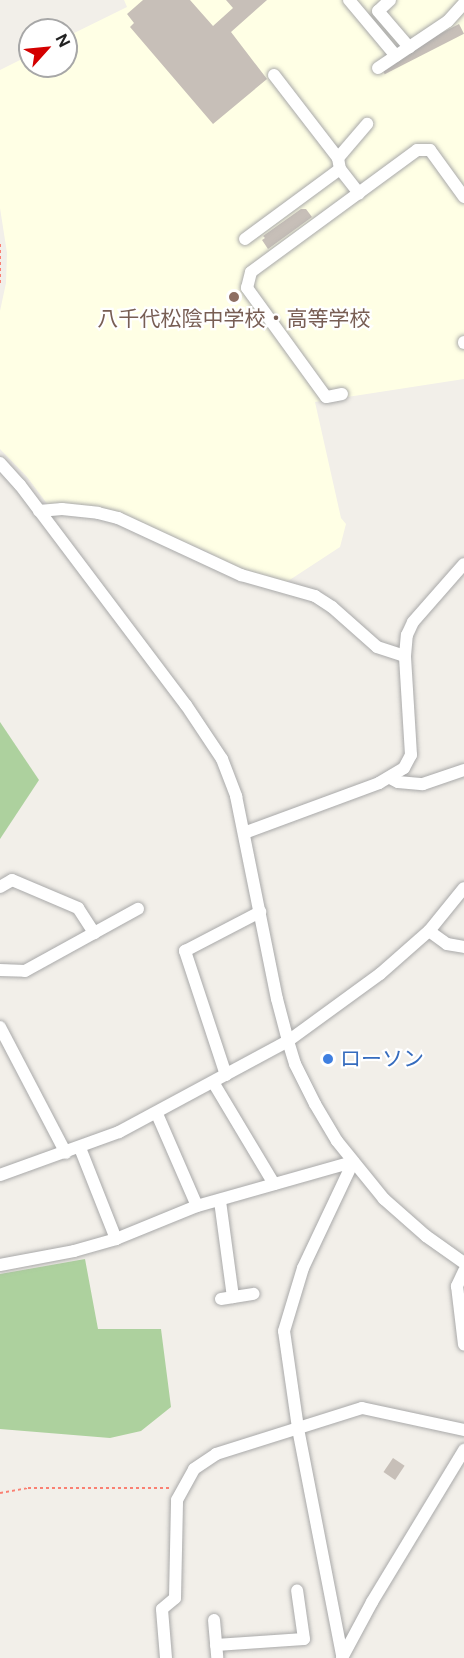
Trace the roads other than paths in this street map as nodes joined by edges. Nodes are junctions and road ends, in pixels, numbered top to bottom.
1 (349, 0) edge
2 (390, 0) edge
3 (461, 2) edge
4 (409, 47) junction
5 (396, 56) junction
6 (378, 68) dead end
7 (274, 75) dead end
8 (367, 124) dead end
9 (339, 164) junction
10 (359, 193) junction
11 (464, 197) edge
12 (245, 239) dead end
13 (342, 394) dead end
14 (0, 463) edge
15 (39, 511) junction
16 (464, 564) edge
17 (405, 656) junction
18 (464, 770) edge
19 (390, 778) junction
20 (244, 833) junction
21 (0, 887) edge
22 (464, 888) edge
23 (138, 909) dead end
24 (260, 912) junction
25 (429, 931) junction
26 (94, 933) junction
27 (464, 947) edge
28 (0, 970) edge
29 (0, 1027) edge
30 (288, 1041) junction
31 (225, 1075) junction
32 (213, 1082) junction
33 (157, 1114) junction
34 (80, 1148) junction
35 (66, 1153) junction
36 (353, 1162) junction
37 (0, 1175) edge
38 (274, 1184) junction
39 (220, 1201) junction
40 (197, 1206) junction
41 (116, 1239) junction
42 (464, 1263) edge
43 (0, 1265) edge
44 (464, 1271) edge
45 (254, 1294) dead end
46 (464, 1345) edge
47 (298, 1428) junction
48 (464, 1430) edge
49 (464, 1450) edge
50 (297, 1590) dead end
51 (214, 1620) dead end
52 (216, 1645) junction
53 (342, 1657) edge
54 (166, 1658) edge
55 (217, 1658) edge

1 - 5 street
2 - 4 street
3 - 4 street
4 - 5 street
5 - 6 street
7 - 9 street
8 - 9 street
9 - 10 street
9 - 12 street
10 - 11 street
10 - 13 street
14 - 15 street
15 - 17 street
15 - 20 street
16 - 17 street
17 - 19 street
18 - 19 street
19 - 20 street
20 - 24 street
21 - 26 street
22 - 25 street
23 - 26 street
24 - 30 street
24 - 31 street
25 - 27 street
25 - 30 street
26 - 28 street
29 - 35 street
30 - 31 street
30 - 36 street
31 - 32 street
32 - 33 street
32 - 38 street
33 - 34 street
33 - 40 street
34 - 35 street
34 - 41 street
35 - 37 street
36 - 38 street
36 - 42 street
36 - 47 street
38 - 39 street
39 - 40 street
39 - 45 street
40 - 41 street
41 - 43 street
44 - 46 street
47 - 48 street
47 - 53 street
47 - 54 street
49 - 53 street
50 - 52 street
51 - 52 street
52 - 55 street

